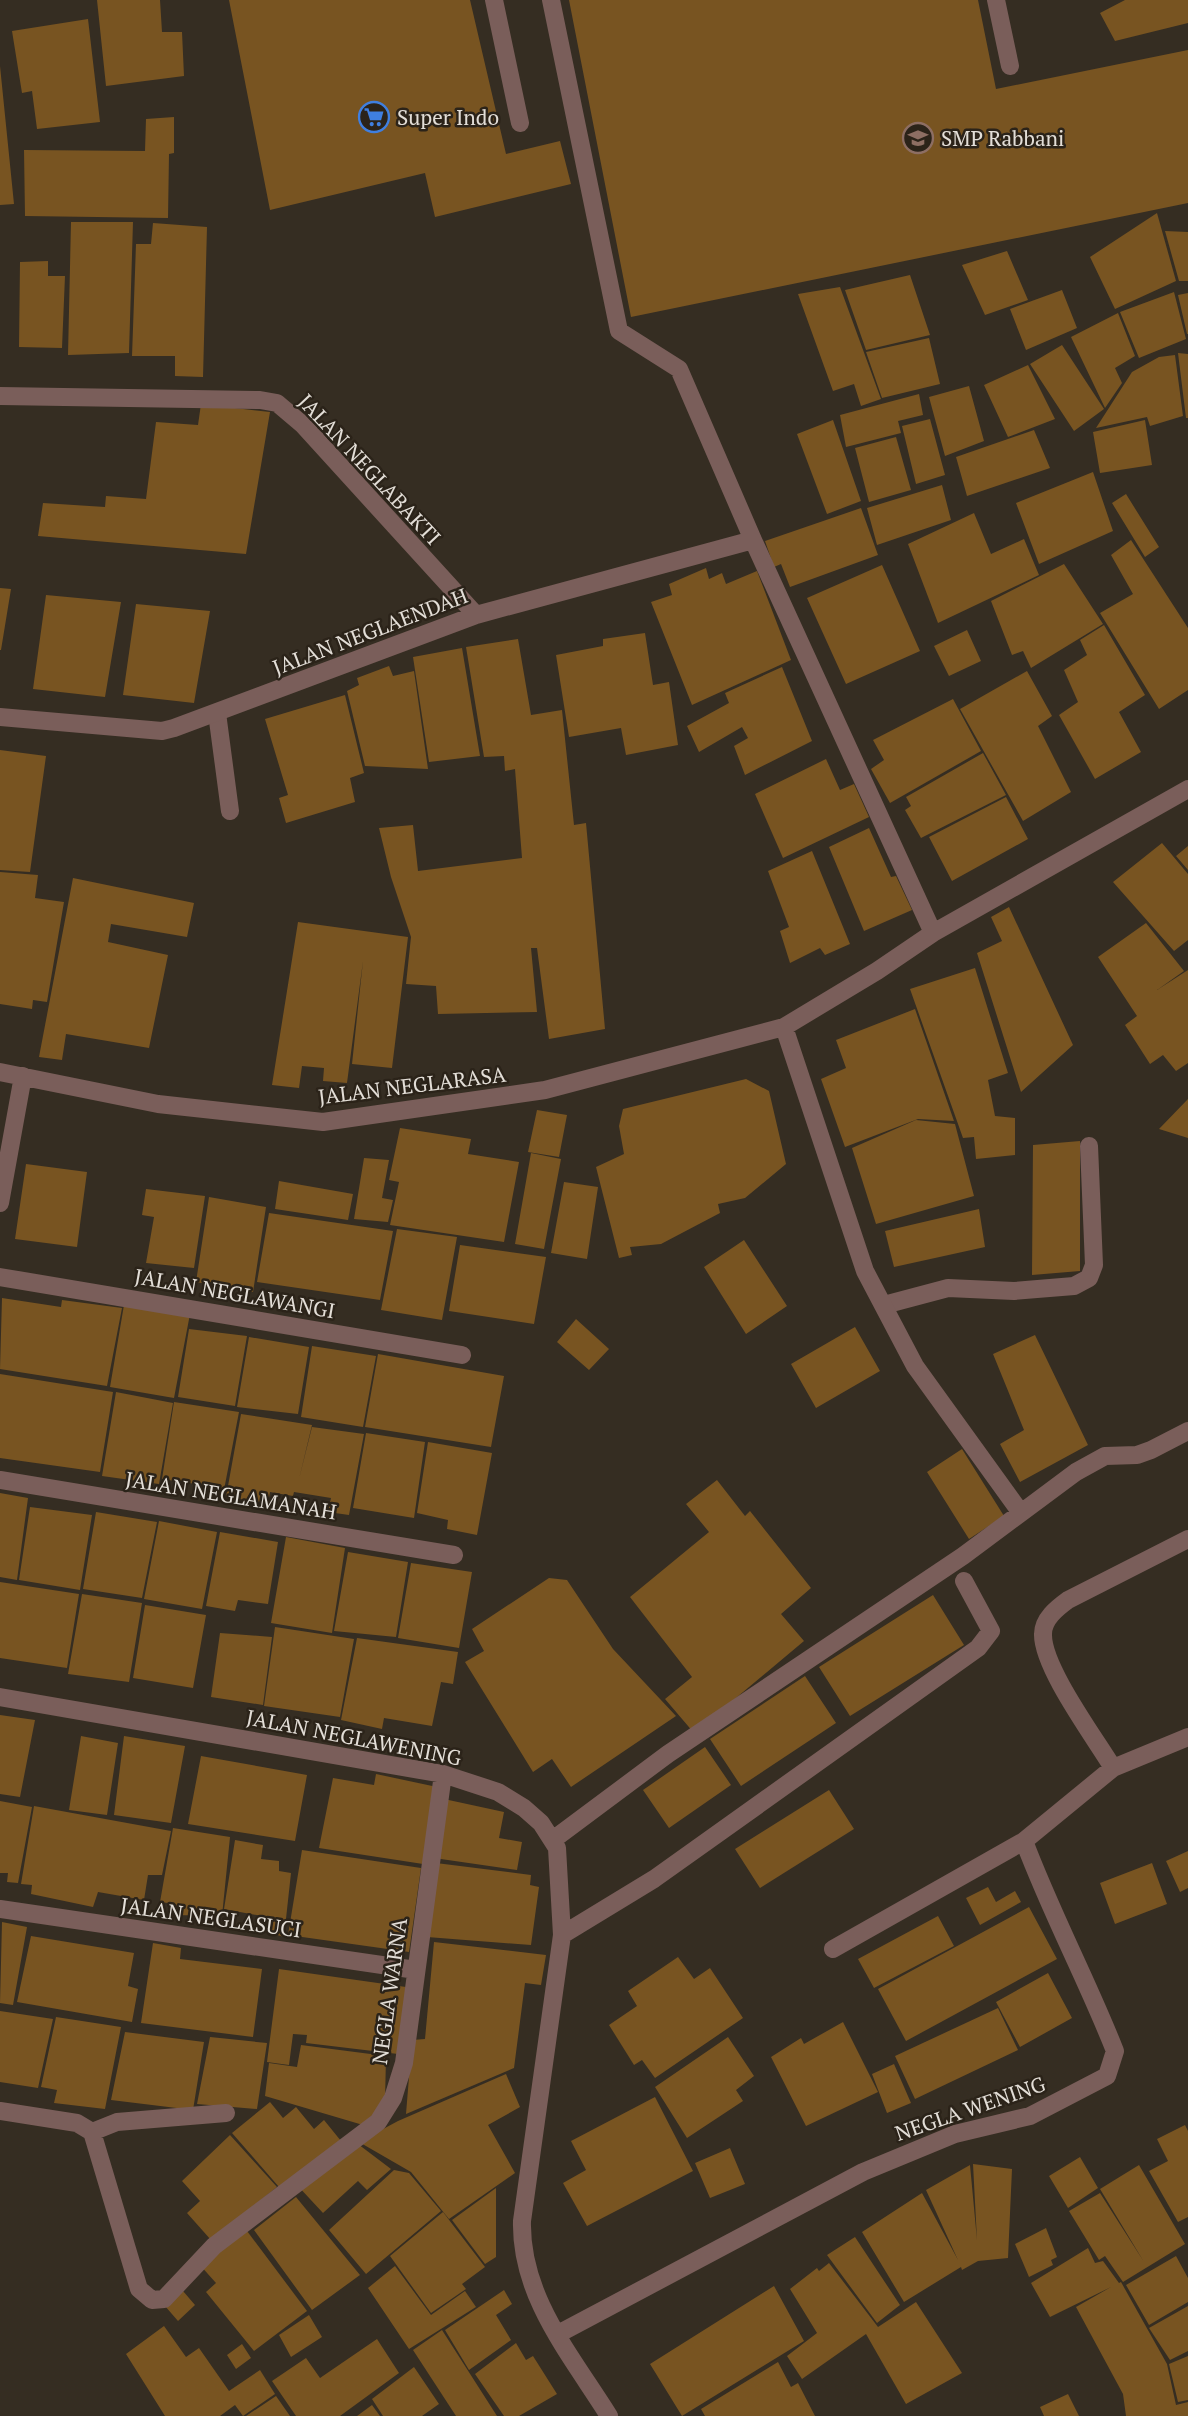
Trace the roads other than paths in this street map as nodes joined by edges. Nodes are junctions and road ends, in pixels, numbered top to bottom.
1 (494, 0) edge
2 (551, 0) edge
3 (996, 0) edge
4 (1010, 66) dead end
5 (520, 123) dead end
6 (0, 396) edge
7 (753, 540) junction
8 (475, 615) junction
9 (217, 713) junction
10 (0, 717) edge
11 (1188, 789) edge
12 (230, 811) dead end
13 (933, 933) junction
14 (784, 1027) junction
15 (0, 1072) edge
16 (23, 1076) junction
17 (1089, 1146) dead end
18 (0, 1203) edge
19 (0, 1277) edge
20 (884, 1305) junction
21 (462, 1355) dead end
22 (1188, 1432) edge
23 (0, 1480) edge
24 (1021, 1513) junction
25 (1188, 1539) edge
26 (454, 1555) dead end
27 (964, 1581) dead end
28 (0, 1697) edge
29 (1188, 1737) edge
30 (1114, 1768) junction
31 (443, 1774) junction
32 (554, 1839) junction
33 (1024, 1841) junction
34 (0, 1909) edge
35 (562, 1936) junction
36 (833, 1949) dead end
37 (416, 1970) junction
38 (0, 2112) edge
39 (226, 2113) dead end
40 (92, 2132) junction
41 (558, 2334) junction
42 (608, 2416) edge

1 - 5 street
2 - 7 street
3 - 4 street
6 - 8 street, JALAN NEGLABAKTI
7 - 8 street, JALAN NEGLAENDAH
7 - 13 street
8 - 9 street, JALAN NEGLAENDAH
9 - 10 street, JALAN NEGLAENDAH
9 - 12 street
11 - 13 street, JALAN NEGLARASA
13 - 14 street, JALAN NEGLARASA
14 - 16 street, JALAN NEGLARASA
14 - 20 street
15 - 16 street, JALAN NEGLARASA
16 - 18 street
17 - 20 street
19 - 21 street, JALAN NEGLAWANGI
20 - 24 street
22 - 24 street
23 - 26 street, JALAN NEGLAMANAH
24 - 32 street
25 - 30 street
27 - 35 street
28 - 31 street, JALAN NEGLAWENING
29 - 30 street
30 - 33 street
31 - 32 street, JALAN NEGLAWENING
31 - 37 street, NEGLA WARNA
32 - 35 street
33 - 36 street
33 - 41 street, NEGLA WENING
34 - 37 street, JALAN NEGLASUCI
35 - 41 street
37 - 40 street, NEGLA WARNA
38 - 40 street
39 - 40 street
41 - 42 street

